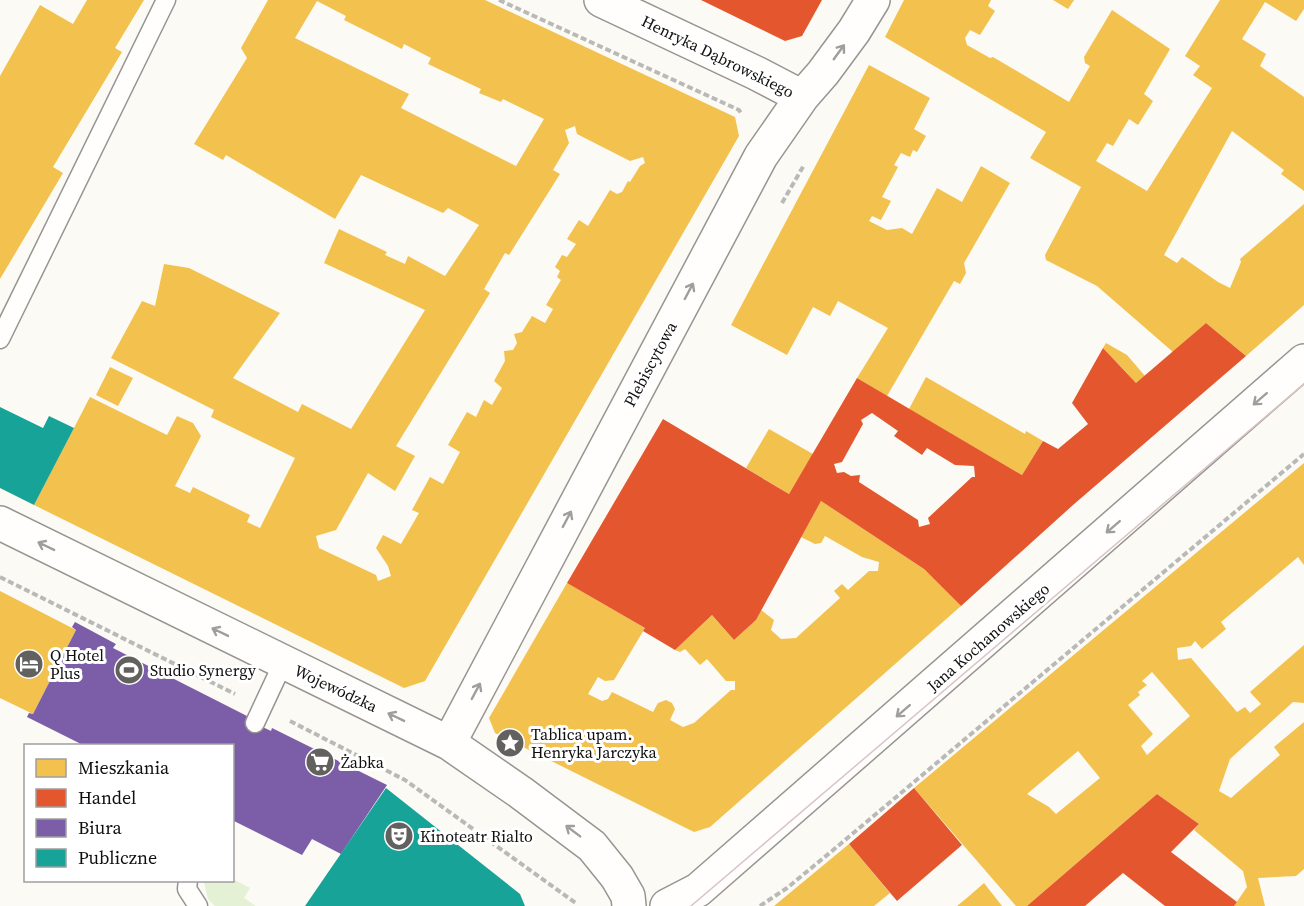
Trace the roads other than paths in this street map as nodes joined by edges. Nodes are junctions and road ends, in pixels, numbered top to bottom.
1 (166, 0) edge
2 (601, 0) edge
3 (873, 0) edge
4 (801, 97) junction
5 (0, 339) edge
6 (1304, 361) edge
7 (0, 524) edge
8 (283, 663) junction
9 (259, 715) road end
10 (448, 743) junction
11 (188, 882) edge
12 (694, 898) edge
13 (198, 906) edge
14 (629, 906) edge
15 (667, 906) edge

1 - 5 lane
2 - 4 street, Henryka Dąbrowskiego
4 -> 3 street, Plebiscytowa
10 -> 4 street, Plebiscytowa
6 -> 12 street, Jana Kochanowskiego
8 -> 7 street, Wojewódzka
8 - 9 lane
10 -> 8 street, Wojewódzka
14 -> 10 street, Wojewódzka
11 - 13 lane
12 - 15 street, Jana Kochanowskiego

